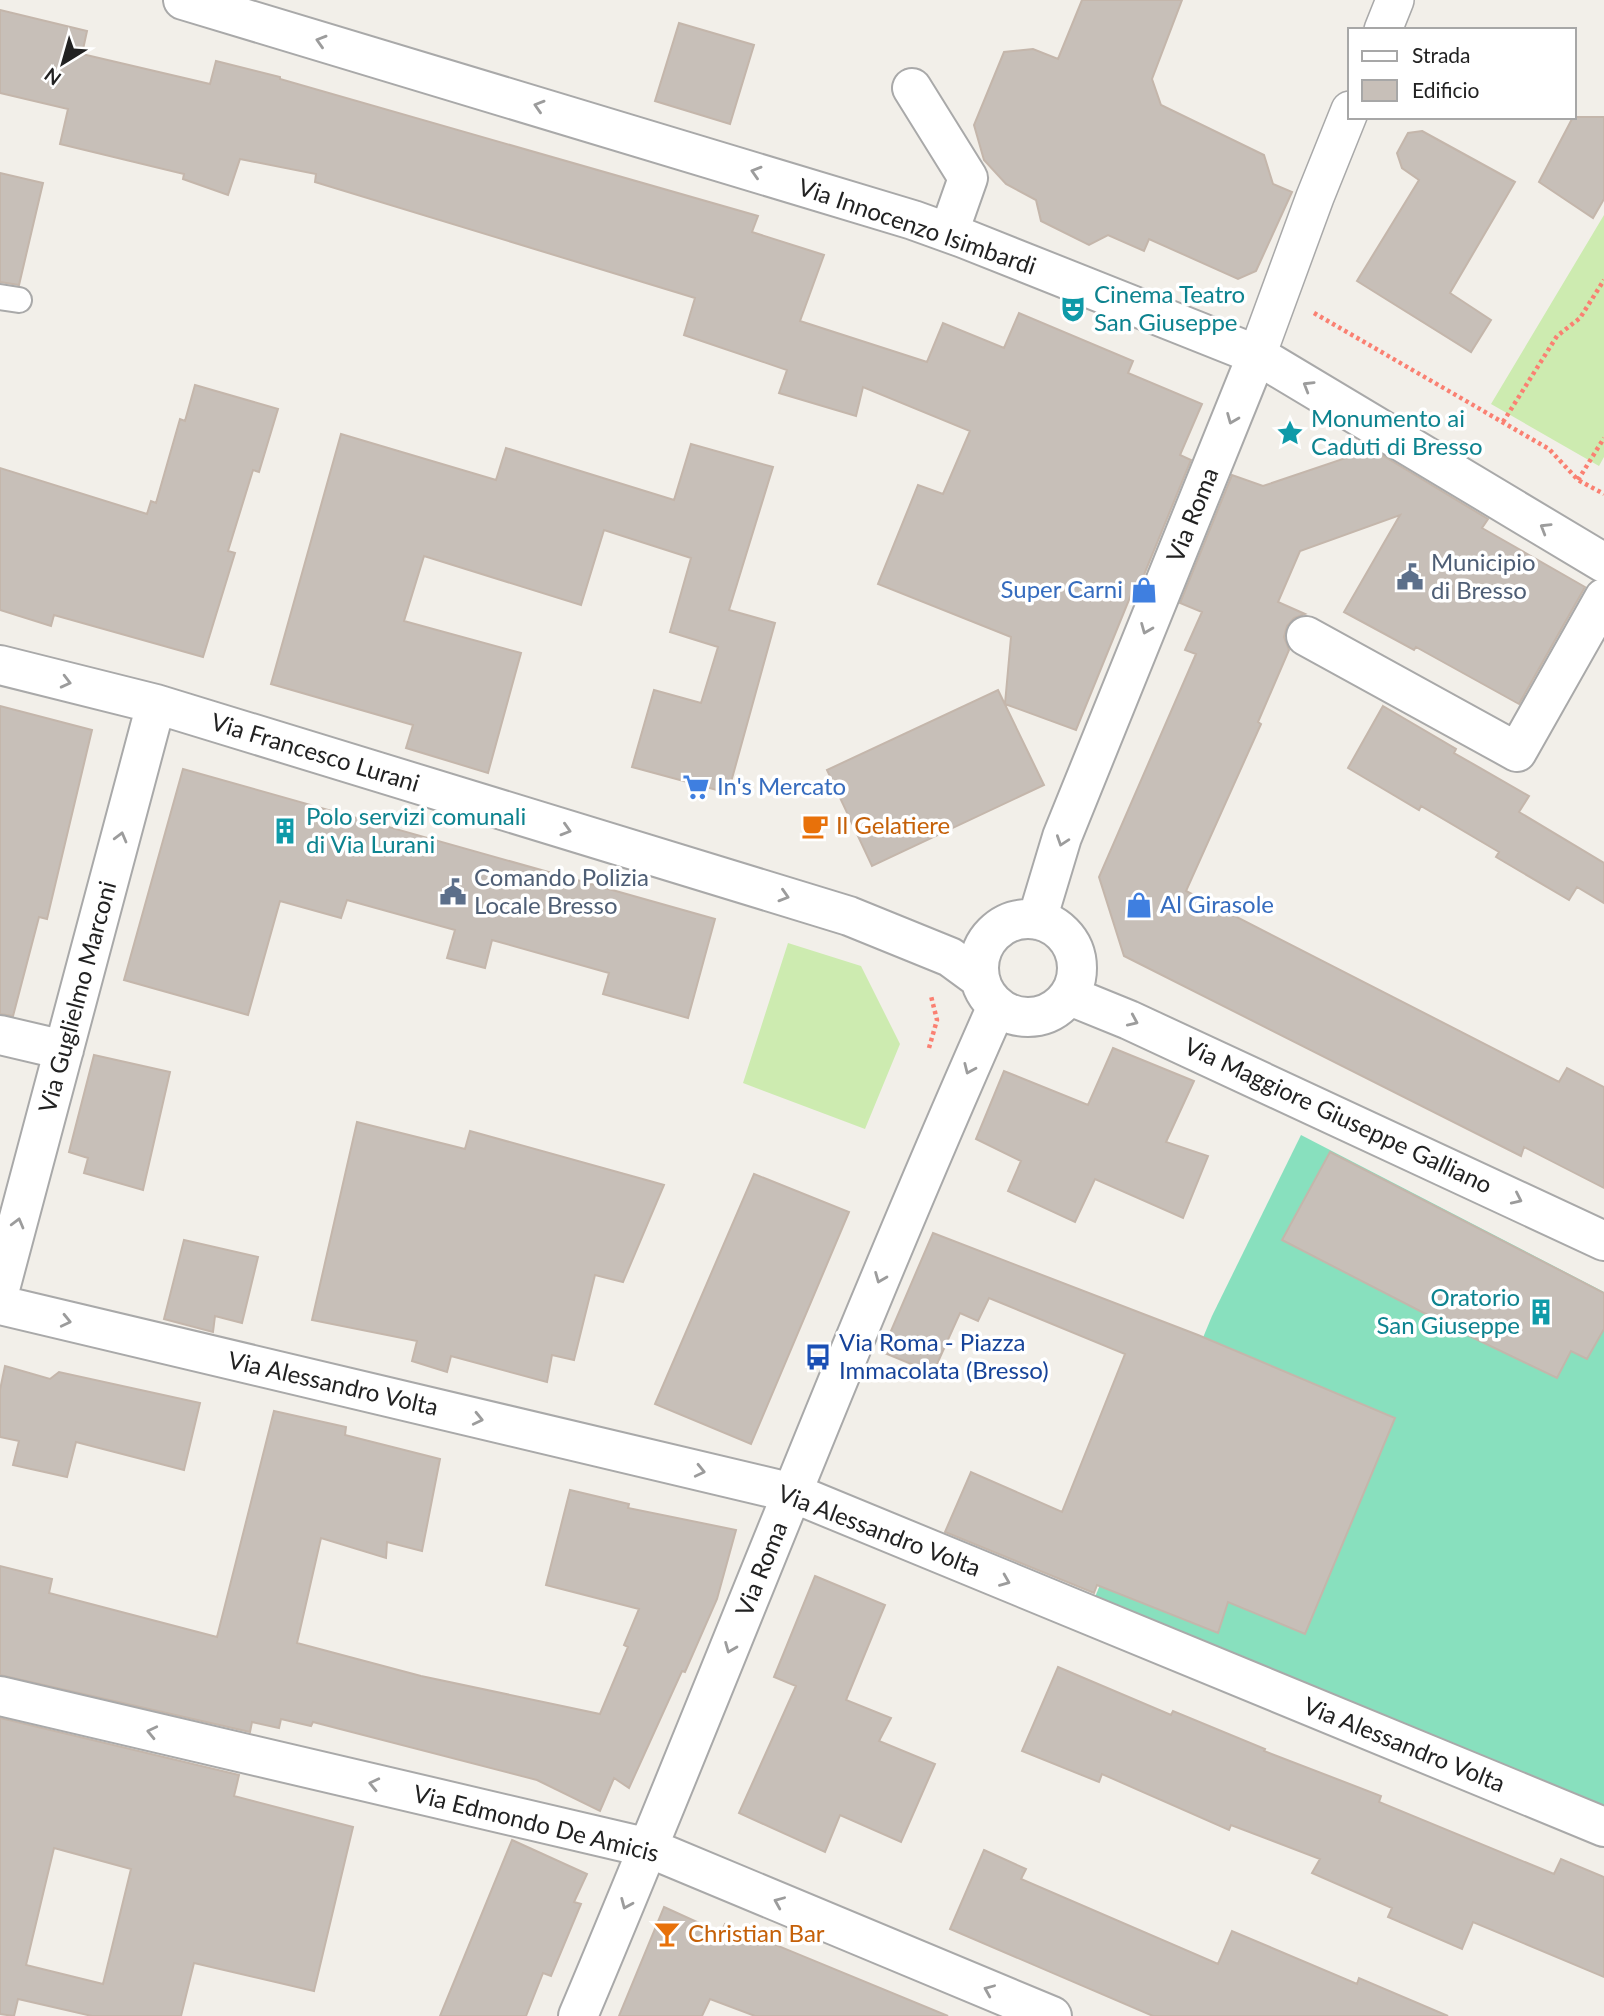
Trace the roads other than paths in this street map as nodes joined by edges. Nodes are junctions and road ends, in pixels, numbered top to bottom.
1 (183, 0) edge
2 (1395, 0) edge
3 (1383, 28) edge
4 (912, 88) dead end
5 (1348, 115) edge
6 (949, 232) junction
7 (1257, 355) junction
8 (1604, 563) edge
9 (1604, 598) edge
10 (1306, 636) dead end
11 (0, 665) edge
12 (156, 704) junction
13 (1037, 920) junction
14 (988, 993) junction
15 (1070, 996) junction
16 (0, 1035) edge
17 (64, 1051) junction
18 (1604, 1241) edge
19 (0, 1289) edge
20 (0, 1305) edge
21 (793, 1493) junction
22 (0, 1696) edge
23 (1604, 1827) edge
24 (649, 1848) junction
25 (578, 2016) edge
26 (1052, 2016) edge

6 -> 1 street, Via Innocenzo Isimbardi
2 - 3 street
4 - 6 street
5 - 7 street, Via Roma
6 - 7 street, Via Innocenzo Isimbardi
8 -> 7 street, Via Innocenzo Isimbardi
7 -> 13 street, Via Roma
9 - 10 street
11 -> 12 street, Via Francesco Lurani
12 -> 14 street, Via Francesco Lurani
17 -> 12 street, Via Guglielmo Marconi
13 - 14 street
13 - 15 street
14 - 15 street
14 -> 21 street, Via Roma
15 -> 18 street, Via Maggiore Giuseppe Galliano
16 - 17 street
19 -> 17 street, Via Guglielmo Marconi
20 -> 21 street, Via Alessandro Volta
21 -> 23 street, Via Alessandro Volta
21 -> 24 street, Via Roma
24 -> 22 street, Via Edmondo De Amicis
24 -> 25 street, Via Roma
26 -> 24 street, Via Edmondo De Amicis

